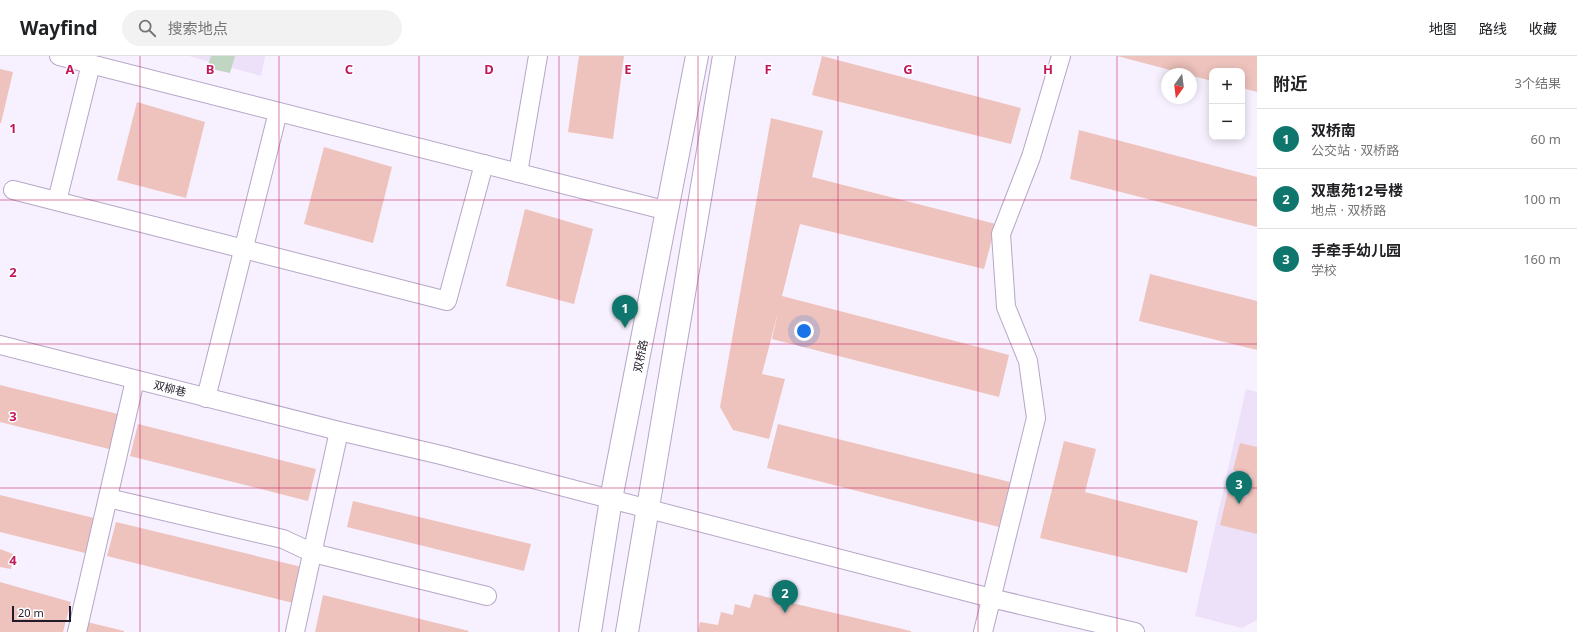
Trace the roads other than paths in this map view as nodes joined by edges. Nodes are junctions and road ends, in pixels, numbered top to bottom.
1 (59, 56) edge
2 (538, 56) edge
3 (697, 56) edge
4 (724, 56) edge
5 (1061, 56) edge
6 (91, 64) junction
7 (278, 112) junction
8 (484, 164) junction
9 (518, 173) junction
10 (13, 190) dead end
11 (56, 201) junction
12 (668, 211) junction
13 (244, 249) junction
14 (0, 345) edge
15 (135, 380) junction
16 (206, 398) junction
17 (340, 431) junction
18 (108, 498) junction
19 (612, 499) junction
20 (646, 508) junction
21 (313, 553) junction
22 (487, 596) dead end
23 (991, 598) junction
24 (77, 632) edge
25 (295, 632) edge
26 (590, 632) edge
27 (626, 632) edge
28 (983, 632) edge
29 (1135, 632) edge

1 - 6 street
2 - 9 street
3 - 12 main road, 双桥路
4 - 20 main road
5 - 23 street
6 - 7 street
6 - 11 street
7 - 8 street
7 - 13 street
8 - 9 street
8 - 13 street
9 - 12 street
10 - 11 street
11 - 13 street
12 - 19 main road, 双桥路
13 - 16 street
14 - 15 street, 双柳巷
15 - 16 street, 双柳巷
15 - 18 street
16 - 17 street, 双柳巷
17 - 19 street, 双柳巷
17 - 21 street
18 - 21 street
18 - 24 street
19 - 20 street, 双柳巷
19 - 26 main road, 双桥路
20 - 23 street, 双柳巷
20 - 27 main road
21 - 22 street
21 - 25 street
23 - 28 street
23 - 29 street, 双柳巷

